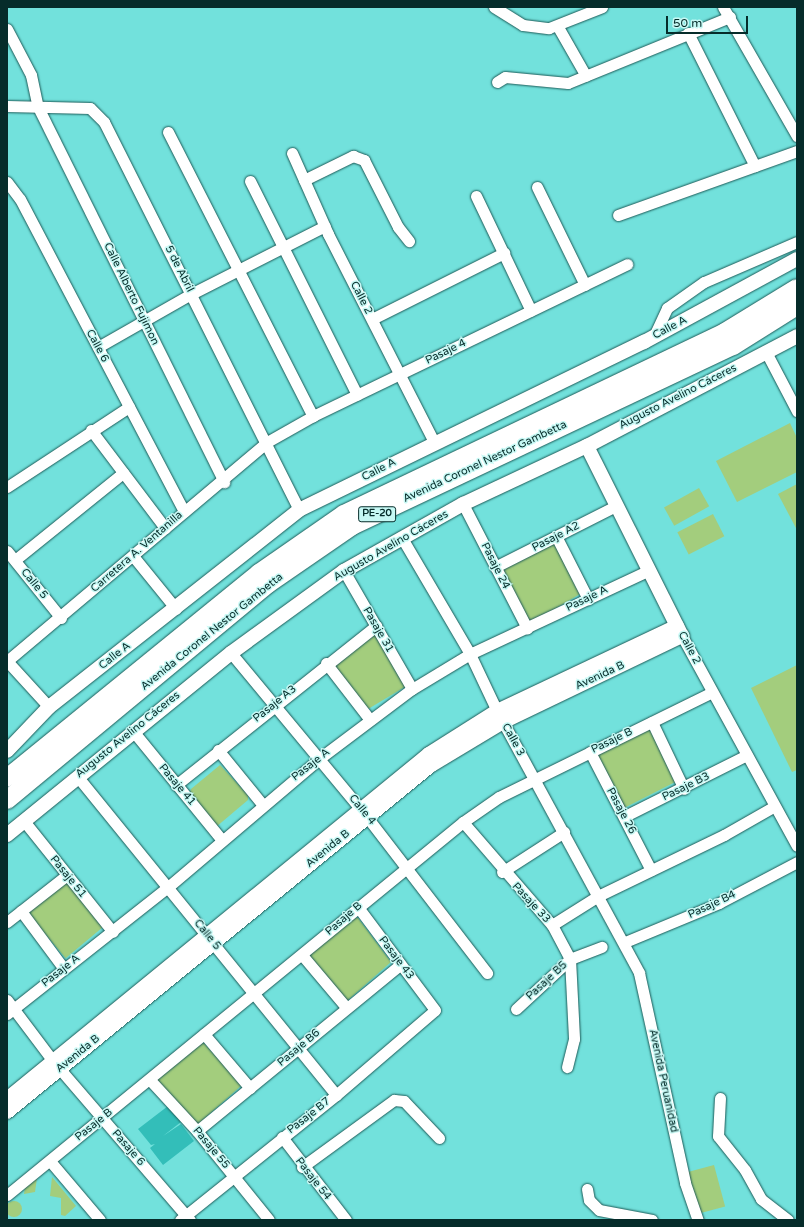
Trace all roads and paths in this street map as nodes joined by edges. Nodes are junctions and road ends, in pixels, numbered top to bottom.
1 (494, 7) edge
2 (602, 7) edge
3 (723, 7) edge
4 (730, 17) junction
5 (558, 27) junction
6 (7, 28) edge
7 (688, 32) junction
8 (586, 76) junction
9 (497, 82) dead end
10 (7, 106) edge
11 (38, 107) junction
12 (168, 132) dead end
13 (797, 136) edge
14 (797, 151) edge
15 (292, 153) dead end
16 (755, 166) junction
17 (304, 180) junction
18 (250, 181) dead end
19 (7, 182) edge
20 (537, 187) dead end
21 (476, 196) dead end
22 (618, 215) dead end
23 (325, 226) junction
24 (409, 241) dead end
25 (797, 242) edge
26 (282, 249) junction
27 (504, 253) junction
28 (797, 259) edge
29 (627, 264) dead end
30 (240, 270) junction
31 (585, 285) junction
32 (797, 288) edge
33 (191, 294) junction
34 (797, 306) edge
35 (532, 311) junction
36 (372, 319) junction
37 (145, 322) junction
38 (654, 336) junction
39 (797, 336) edge
40 (98, 347) junction
41 (766, 352) junction
42 (400, 374) junction
43 (357, 395) junction
44 (129, 407) junction
45 (797, 411) edge
46 (313, 416) junction
47 (91, 430) junction
48 (267, 442) junction
49 (434, 442) junction
50 (587, 446) junction
51 (124, 472) junction
52 (224, 482) junction
53 (7, 487) edge
54 (463, 504) junction
55 (616, 506) junction
56 (299, 510) junction
57 (184, 512) junction
58 (165, 528) junction
59 (556, 536) junction
60 (402, 538) junction
61 (7, 551) edge
62 (133, 556) junction
63 (15, 560) junction
64 (496, 567) junction
65 (649, 570) junction
66 (344, 571) junction
67 (588, 599) junction
68 (176, 609) junction
69 (61, 618) junction
70 (376, 626) junction
71 (527, 628) junction
72 (680, 631) junction
73 (231, 652) junction
74 (470, 654) junction
75 (7, 661) edge
76 (326, 662) junction
77 (412, 689) junction
78 (712, 692) junction
79 (274, 705) junction
80 (50, 707) junction
81 (500, 717) junction
82 (370, 720) junction
83 (652, 722) junction
84 (133, 732) junction
85 (9, 747) edge
86 (218, 750) junction
87 (590, 752) junction
88 (747, 755) junction
89 (320, 758) junction
90 (77, 776) junction
91 (7, 778) edge
92 (534, 779) junction
93 (176, 785) junction
94 (684, 789) junction
95 (7, 800) edge
96 (262, 804) junction
97 (773, 807) junction
98 (364, 812) junction
99 (625, 816) junction
100 (24, 821) junction
101 (463, 822) junction
102 (564, 832) junction
103 (7, 836) edge
104 (221, 839) junction
105 (797, 846) edge
106 (797, 862) edge
107 (406, 865) junction
108 (651, 870) junction
109 (502, 872) junction
110 (67, 875) junction
111 (168, 887) junction
112 (598, 896) junction
113 (358, 907) junction
114 (21, 911) junction
115 (7, 922) edge
116 (552, 925) junction
117 (113, 932) junction
118 (209, 938) junction
119 (625, 942) junction
120 (602, 947) dead end
121 (302, 955) junction
122 (570, 959) junction
123 (400, 965) junction
124 (64, 968) junction
125 (487, 973) dead end
126 (253, 992) junction
127 (9, 1007) edge
128 (346, 1008) junction
129 (516, 1009) dead end
130 (435, 1010) joint
131 (204, 1034) junction
132 (298, 1048) junction
133 (56, 1065) junction
134 (567, 1067) dead end
135 (150, 1080) junction
136 (250, 1088) junction
137 (336, 1095) junction
138 (720, 1098) dead end
139 (7, 1099) edge
140 (7, 1112) edge
141 (102, 1119) junction
142 (198, 1131) junction
143 (282, 1137) junction
144 (438, 1138) dead end
145 (50, 1161) junction
146 (302, 1167) junction
147 (234, 1176) junction
148 (588, 1189) dead end
149 (7, 1195) edge
150 (94, 1218) edge
151 (186, 1218) edge
152 (269, 1220) edge
153 (346, 1220) edge
154 (652, 1220) edge
155 (698, 1220) edge
156 (788, 1220) edge

1 - 5 street
2 - 5 street
3 - 4 street
4 - 7 street
4 - 13 street
5 - 8 street
6 - 11 street, Calle Alberto Fujimon
7 - 8 street
7 - 16 street
8 - 9 street
10 - 11 street, 5 de Abril
11 - 33 street, 5 de Abril
11 - 37 street, Calle Alberto Fujimon
12 - 30 street
14 - 16 street
15 - 17 street, Calle 2
16 - 22 street
17 - 23 street, Calle 2
17 - 24 street
18 - 26 street
19 - 40 street, Calle 6
20 - 31 street
21 - 27 street
23 - 26 street
23 - 36 street, Calle 2
25 - 38 street
26 - 30 street
26 - 43 street
27 - 35 street
27 - 36 street
28 - 38 street, Calle A
29 - 31 street, Pasaje 4
30 - 33 street
30 - 46 street
31 - 35 street, Pasaje 4
32 - 91 highway, Avenida Coronel Nestor Gambetta / PE-20
33 - 37 street
33 - 48 street, 5 de Abril
34 - 95 highway, Avenida Coronel Nestor Gambetta / PE-20
35 - 42 street, Pasaje 4
36 - 42 street, Calle 2
37 - 40 street
37 - 52 street, Calle Alberto Fujimon
38 - 49 street, Calle A
39 - 41 street, Augusto Avelino Cáceres
40 - 44 street, Calle 6
41 - 45 street
41 - 50 street, Augusto Avelino Cáceres
42 - 43 street, Pasaje 4
42 - 49 street, Calle 2
43 - 46 street, Pasaje 4
44 - 47 street
44 - 57 street, Calle 6
46 - 48 street, Pasaje 4
47 - 51 street
47 - 53 street
48 - 52 street, Carretera A. Ventanilla
48 - 56 street, 5 de Abril
49 - 56 street, Calle A
50 - 54 street, Augusto Avelino Cáceres
50 - 55 street, Calle 2
51 - 58 street
51 - 63 street
52 - 57 street, Carretera A. Ventanilla
54 - 60 street, Augusto Avelino Cáceres
54 - 64 street, Pasaje 24
55 - 59 street, Pasaje A2
55 - 65 street, Calle 2
56 - 68 street, Calle A
57 - 58 street, Carretera A. Ventanilla
58 - 62 street, Carretera A. Ventanilla
59 - 64 street, Pasaje A2
59 - 67 street
60 - 66 street, Augusto Avelino Cáceres
60 - 74 street, Calle 3
61 - 63 street, Calle 5
62 - 68 street
62 - 69 street, Carretera A. Ventanilla
63 - 69 street, Calle 5
64 - 71 street, Pasaje 24
65 - 67 street, Pasaje A
65 - 72 street, Calle 2
66 - 70 street, Pasaje 31
66 - 73 street, Augusto Avelino Cáceres
67 - 71 street, Pasaje A
68 - 80 street, Calle A
69 - 75 street, Carretera A. Ventanilla
70 - 76 street, Pasaje A3
70 - 77 street, Pasaje 31
71 - 74 street, Pasaje A
72 - 78 street, Calle 2
72 - 81 street, Avenida B
73 - 79 street, Calle 4
73 - 84 street, Augusto Avelino Cáceres
74 - 77 street, Pasaje A
74 - 81 street, Calle 3
75 - 80 street
76 - 79 street, Pasaje A3
76 - 82 street
77 - 82 street, Pasaje A
78 - 83 street, Pasaje B
78 - 88 street, Calle 2
79 - 86 street, Pasaje A3
79 - 89 street, Calle 4
80 - 85 street, Calle A
81 - 92 street, Calle 3
81 - 98 street, Avenida B
82 - 89 street, Pasaje A
83 - 87 street, Pasaje B
83 - 94 street
84 - 90 street, Augusto Avelino Cáceres
84 - 93 street, Pasaje 41
86 - 93 street, Pasaje A3
86 - 96 street
87 - 92 street, Pasaje B
87 - 99 street, Pasaje 26
88 - 94 street, Pasaje B3
88 - 97 street, Calle 2
89 - 96 street, Pasaje A
89 - 98 street, Calle 4
90 - 100 street, Augusto Avelino Cáceres
90 - 111 street, Calle 5
92 - 101 street, Pasaje B
92 - 102 street, Calle 3
93 - 104 street, Pasaje 41
94 - 99 street, Pasaje B3
96 - 104 street, Pasaje A
97 - 105 street, Calle 2
97 - 108 street
98 - 107 street, Calle 4
98 - 118 street, Avenida B
99 - 108 street, Pasaje 26
100 - 103 street, Augusto Avelino Cáceres
100 - 110 street, Pasaje 51
101 - 107 street, Pasaje B
101 - 109 street, Pasaje 33
102 - 109 street
102 - 112 street, Calle 3
104 - 111 street, Pasaje A
106 - 119 street, Pasaje B4
107 - 113 street, Pasaje B
107 - 125 street, Calle 4
108 - 112 street
109 - 116 street, Pasaje 33
110 - 114 street
110 - 117 street, Pasaje 51
111 - 117 street, Pasaje A
111 - 118 street, Calle 5
112 - 116 street
112 - 119 street, Calle 3
113 - 121 street, Pasaje B
113 - 123 street, Pasaje 43
114 - 115 street
114 - 124 street
116 - 122 street, Pasaje 33
117 - 124 street, Pasaje A
118 - 126 street, Calle 5
118 - 133 street, Avenida B
119 - 155 street, Avenida Peruanidad
120 - 122 street, Pasaje B5
121 - 126 street, Pasaje B
121 - 128 street
122 - 129 street, Pasaje B5
122 - 134 street, Pasaje 33
123 - 128 street, Pasaje B6
123 - 130 street, Pasaje 43
124 - 127 street, Pasaje A
126 - 131 street, Pasaje B
126 - 132 street, Calle 5
127 - 133 street, Pasaje 6
128 - 132 street, Pasaje B6
130 - 137 street, Pasaje B7
131 - 135 street, Pasaje B
131 - 136 street
132 - 136 street, Pasaje B6
132 - 137 street, Calle 5
133 - 139 street, Avenida B
133 - 140 street, Avenida B
133 - 141 street, Pasaje 6
135 - 141 street, Pasaje B
135 - 142 street, Pasaje 55
136 - 142 street, Pasaje B6
137 - 143 street, Pasaje B7
138 - 156 street
141 - 145 street, Pasaje B
141 - 151 street, Pasaje 6
142 - 147 street, Pasaje 55
143 - 146 street, Pasaje 54
143 - 147 street, Pasaje B7
144 - 146 street
145 - 149 street, Pasaje B
145 - 150 street
146 - 153 street, Pasaje 54
147 - 151 street, Pasaje B7
147 - 152 street, Pasaje 55
148 - 154 street

